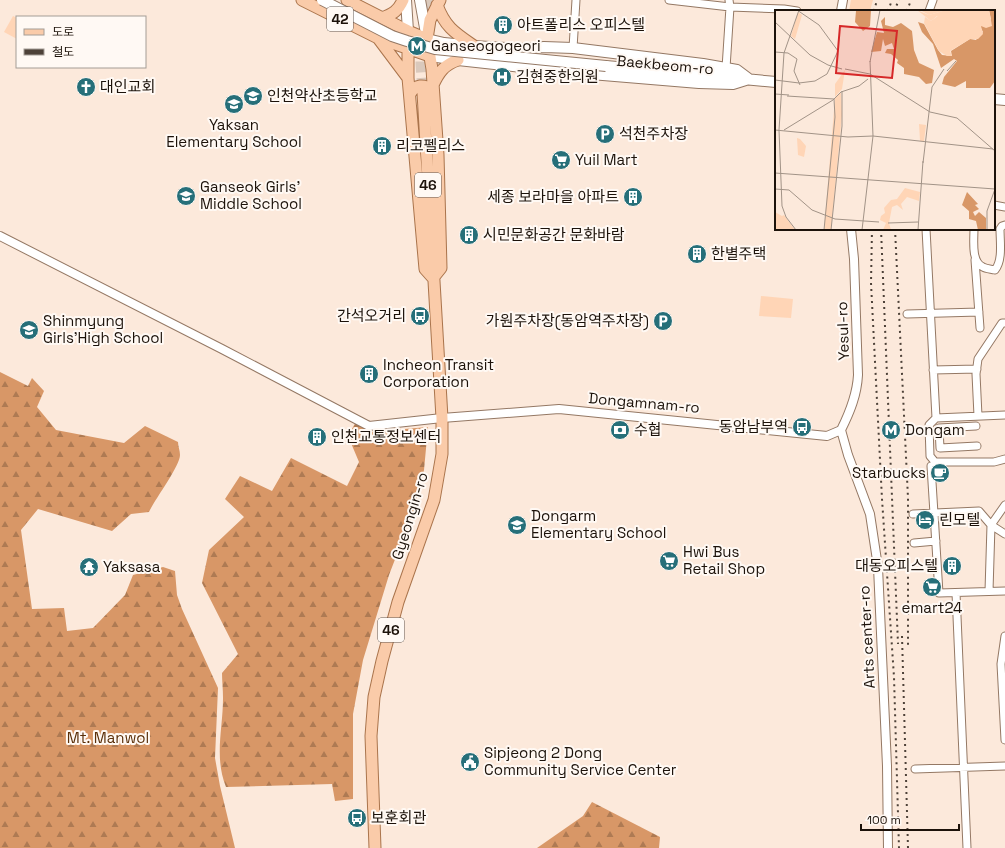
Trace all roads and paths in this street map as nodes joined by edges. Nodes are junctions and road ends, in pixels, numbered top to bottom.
1 (302, 0) edge
2 (322, 0) edge
3 (347, 0) edge
4 (404, 0) edge
5 (420, 0) edge
6 (576, 0) edge
7 (669, 0) edge
8 (842, 0) edge
9 (934, 0) edge
10 (439, 2) edge
11 (730, 3) edge
12 (790, 10) edge
13 (841, 10) edge
14 (929, 10) edge
15 (382, 18) junction
16 (408, 31) junction
17 (378, 38) junction
18 (427, 38) junction
19 (474, 46) junction
20 (573, 48) junction
21 (408, 49) junction
22 (430, 56) junction
23 (458, 60) junction
24 (726, 68) junction
25 (408, 78) junction
26 (749, 79) junction
27 (775, 82) edge
28 (430, 89) junction
29 (410, 94) junction
30 (995, 99) edge
31 (1005, 100) edge
32 (995, 205) edge
33 (1005, 207) edge
34 (1005, 225) edge
35 (851, 230) edge
36 (928, 230) edge
37 (974, 230) edge
38 (0, 236) edge
39 (975, 258) junction
40 (433, 278) junction
41 (979, 312) junction
42 (907, 314) dead end
43 (930, 314) junction
44 (1005, 323) edge
45 (980, 328) dead end
46 (977, 369) junction
47 (933, 370) junction
48 (1005, 415) edge
49 (978, 416) junction
50 (967, 417) junction
51 (442, 418) junction
52 (936, 418) junction
53 (976, 426) dead end
54 (958, 427) junction
55 (842, 430) junction
56 (977, 446) dead end
57 (943, 448) junction
58 (1005, 459) edge
59 (944, 461) junction
60 (932, 466) dead end
61 (1005, 505) edge
62 (935, 513) junction
63 (913, 514) dead end
64 (990, 525) junction
65 (1005, 534) edge
66 (936, 542) junction
67 (914, 543) dead end
68 (1005, 591) edge
69 (989, 592) junction
70 (956, 593) junction
71 (1005, 636) edge
72 (1003, 664) edge
73 (1005, 740) edge
74 (1005, 766) edge
75 (964, 767) junction
76 (915, 769) dead end
77 (375, 848) edge
78 (888, 848) edge
79 (967, 848) edge

1 - 17 main road, Baekbeom-ro / 42
2 - 26 main road, Baekbeom-ro, bridge
3 - 15 main road, Baekbeom-ro / 42
4 - 15 main road
4 - 16 main road
5 - 18 main road
6 - 20 street
7 - 11 street
8 - 13 street
9 - 14 street
10 - 18 main road
10 - 19 main road
11 - 12 street
11 - 24 street
15 - 16 main road, Baekbeom-ro / 42
16 - 18 main road, Baekbeom-ro / 42
16 - 21 main road
17 - 21 main road, Baekbeom-ro / 42
17 - 25 main road
18 - 19 main road, Baekbeom-ro
18 - 22 main road, Gyeongin-ro
19 - 20 main road, Baekbeom-ro
20 - 24 main road, Baekbeom-ro
21 - 22 main road, Baekbeom-ro / 42
21 - 25 main road
22 - 23 main road, Baekbeom-ro
22 - 28 main road, Gyeongin-ro
23 - 26 main road, Baekbeom-ro
23 - 28 main road
24 - 26 main road, Baekbeom-ro
25 - 29 main road
26 - 27 main road, Baekbeom-ro
28 - 29 main road
28 - 40 main road, Gyeongin-ro / 46
29 - 40 main road
30 - 31 main road
32 - 33 street
34 - 39 street
35 - 55 street, Yesul-ro
36 - 43 street
37 - 39 street
38 - 51 street, Dongamnam-ro
39 - 41 street
40 - 51 main road, Gyeongin-ro / 46
41 - 43 street
41 - 45 street
42 - 43 street
43 - 47 street
44 - 46 street
46 - 47 street
46 - 49 street
47 - 52 street
48 - 49 street
49 - 50 street
50 - 52 street
50 - 54 street
51 - 55 street, Dongamnam-ro
51 - 77 main road, Gyeongin-ro / 46
52 - 59 street
53 - 54 street
54 - 57 street
55 - 78 street, Arts center-ro
56 - 57 street
57 - 59 street
58 - 59 street
60 - 62 street
61 - 64 street
62 - 63 street
62 - 64 street
62 - 66 street
64 - 65 street
64 - 69 street
66 - 67 street
66 - 70 street
68 - 69 street
69 - 70 street
70 - 75 street
71 - 72 street
72 - 73 street
74 - 75 street
75 - 76 street
75 - 79 street

